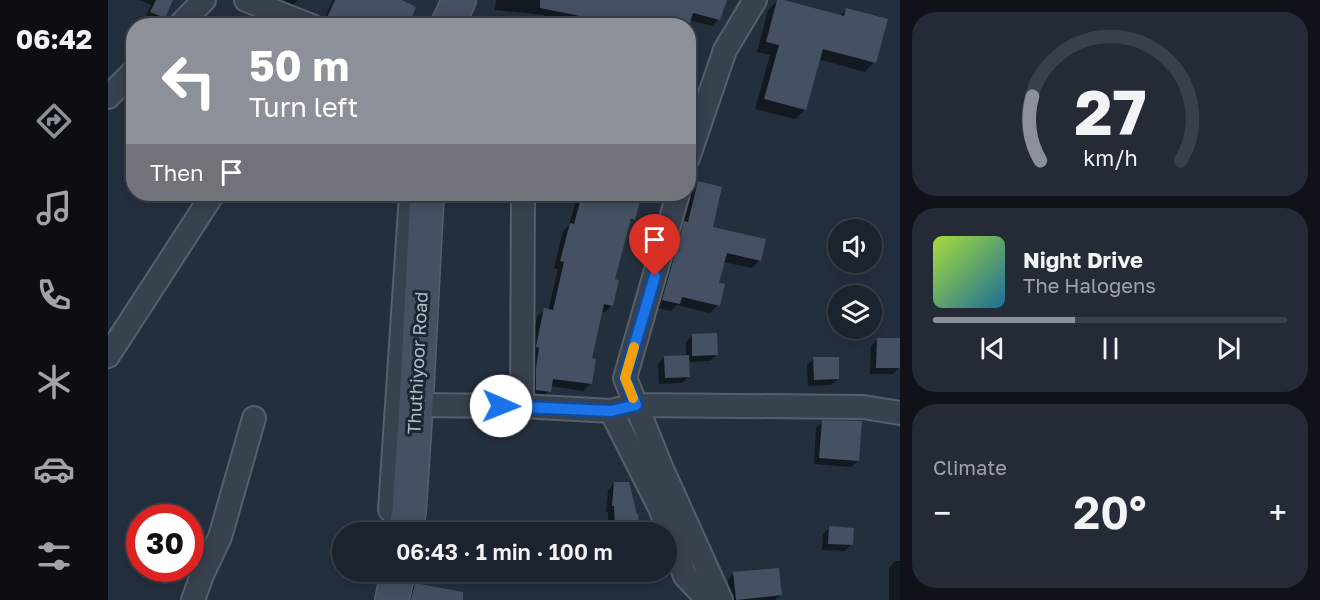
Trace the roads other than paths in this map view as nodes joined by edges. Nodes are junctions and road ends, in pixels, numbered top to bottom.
1 (204, 0) edge
2 (246, 0) edge
3 (459, 0) edge
4 (755, 0) edge
5 (187, 18) edge
6 (292, 18) edge
7 (451, 18) edge
8 (126, 79) edge
9 (108, 97) edge
10 (696, 135) edge
11 (208, 201) edge
12 (411, 201) edge
13 (427, 201) edge
14 (523, 201) edge
15 (676, 201) edge
16 (108, 356) edge
17 (416, 405) junction
18 (636, 405) junction
19 (522, 406) junction
20 (611, 411) junction
21 (900, 413) edge
22 (254, 418) dead end
23 (407, 522) edge
24 (396, 582) edge
25 (193, 600) edge
26 (392, 600) edge
27 (708, 600) edge
28 (721, 600) edge

1 - 5 street
2 - 6 street
3 - 7 main road
4 - 10 street
8 - 9 street
11 - 16 street
12 - 23 street
13 - 17 main road, Thuthiyoor Road
14 - 19 street
15 - 18 street
17 - 19 street
17 - 23 main road, Thuthiyoor Road
18 - 20 street
18 - 21 street
18 - 28 street
19 - 20 street
20 - 27 street
22 - 25 street
24 - 26 main road

